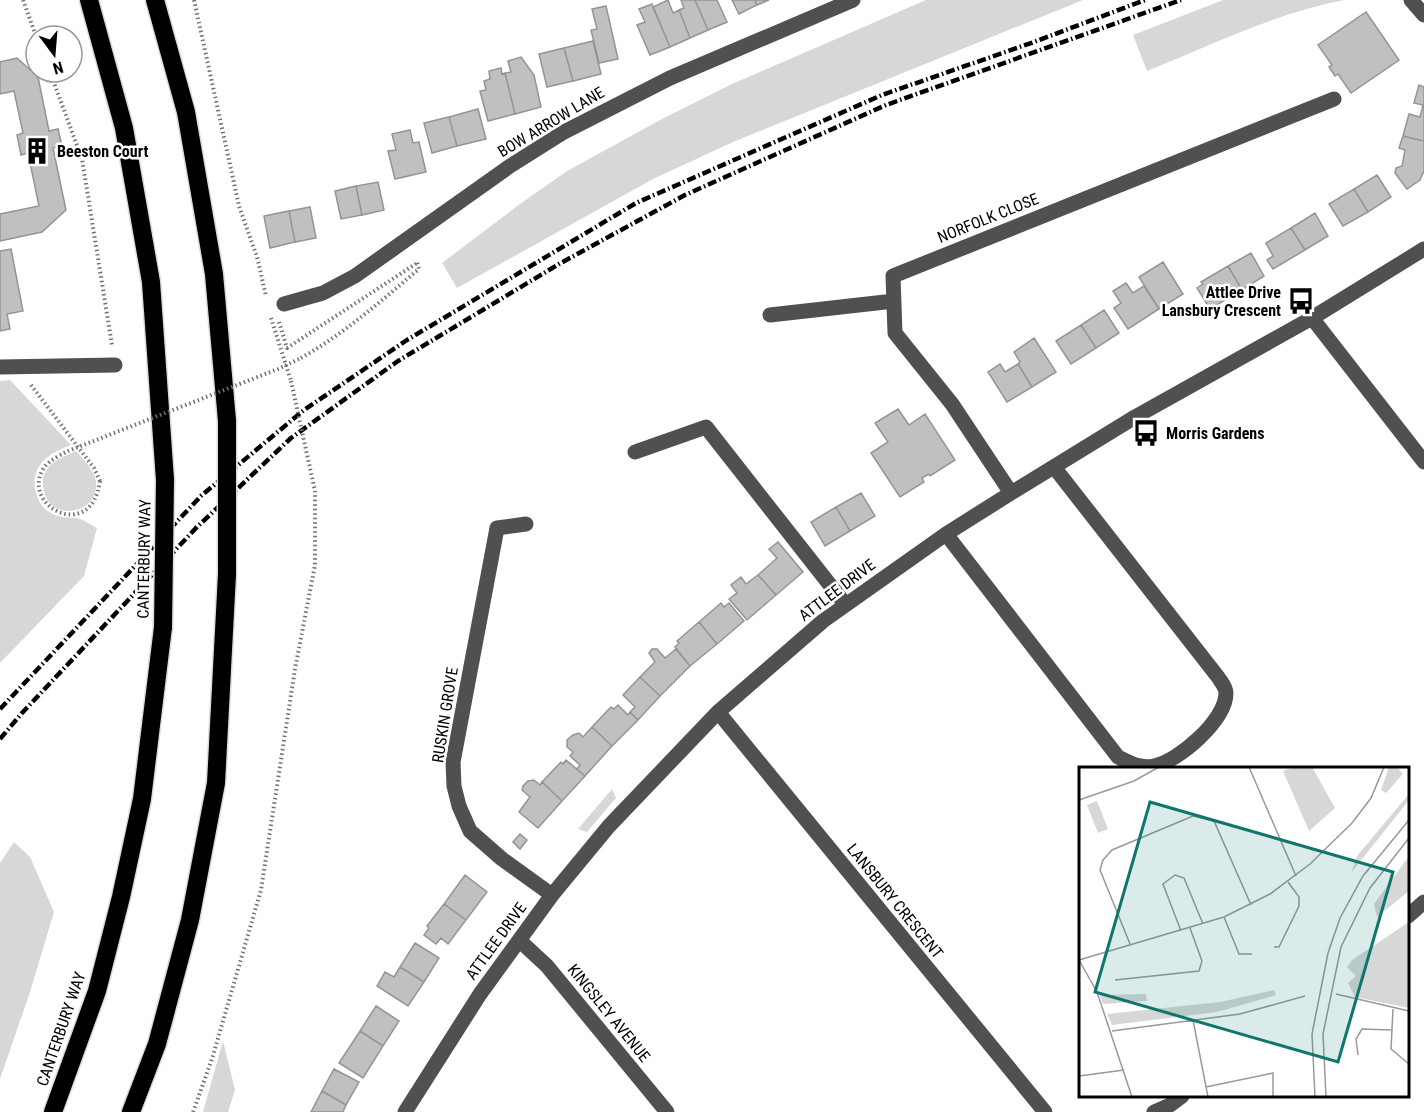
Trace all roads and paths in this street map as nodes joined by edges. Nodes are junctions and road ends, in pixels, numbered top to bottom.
1 (23, 0) edge
2 (89, 0) edge
3 (155, 0) edge
4 (194, 0) edge
5 (852, 0) edge
6 (1411, 0) edge
7 (1424, 15) edge
8 (32, 24) edge
9 (54, 84) edge
10 (1334, 99) dead end
11 (1424, 249) edge
12 (417, 263) dead end
13 (266, 300) dead end
14 (894, 301) junction
15 (284, 304) dead end
16 (269, 310) dead end
17 (770, 315) dead end
18 (1312, 318) junction
19 (115, 365) joint
20 (0, 367) edge
21 (32, 386) dead end
22 (634, 452) dead end
23 (1424, 462) edge
24 (1054, 467) junction
25 (1011, 493) junction
26 (525, 524) dead end
27 (946, 534) junction
28 (845, 604) junction
29 (718, 712) junction
30 (552, 895) junction
31 (1424, 902) edge
32 (1409, 914) edge
33 (519, 940) junction
34 (1180, 1097) edge
35 (53, 1112) edge
36 (131, 1112) edge
37 (193, 1112) edge
38 (405, 1112) edge
39 (667, 1112) edge
40 (1045, 1112) edge
41 (1154, 1112) edge

1 - 8 path
2 - 35 highway, CANTERBURY WAY, bridge
3 - 36 highway, bridge
4 - 13 path
5 - 15 street, BOW ARROW LANE
6 - 7 street
9 - 19 path
10 - 14 street, NORFOLK CLOSE
11 - 18 street, ATTLEE DRIVE
12 - 21 path, bridge
14 - 17 street
14 - 25 street, NORFOLK CLOSE
16 - 37 path, bridge
18 - 23 street
18 - 24 street, ATTLEE DRIVE
19 - 20 street
22 - 28 street
24 - 25 street, ATTLEE DRIVE
24 - 27 street
25 - 27 street, ATTLEE DRIVE
26 - 30 street, RUSKIN GROVE
27 - 28 street, ATTLEE DRIVE
28 - 29 street, ATTLEE DRIVE
29 - 30 street, ATTLEE DRIVE
29 - 40 street, LANSBURY CRESCENT
30 - 33 street, ATTLEE DRIVE
31 - 32 street
33 - 38 street, ATTLEE DRIVE
33 - 39 street, KINGSLEY AVENUE
34 - 41 street

